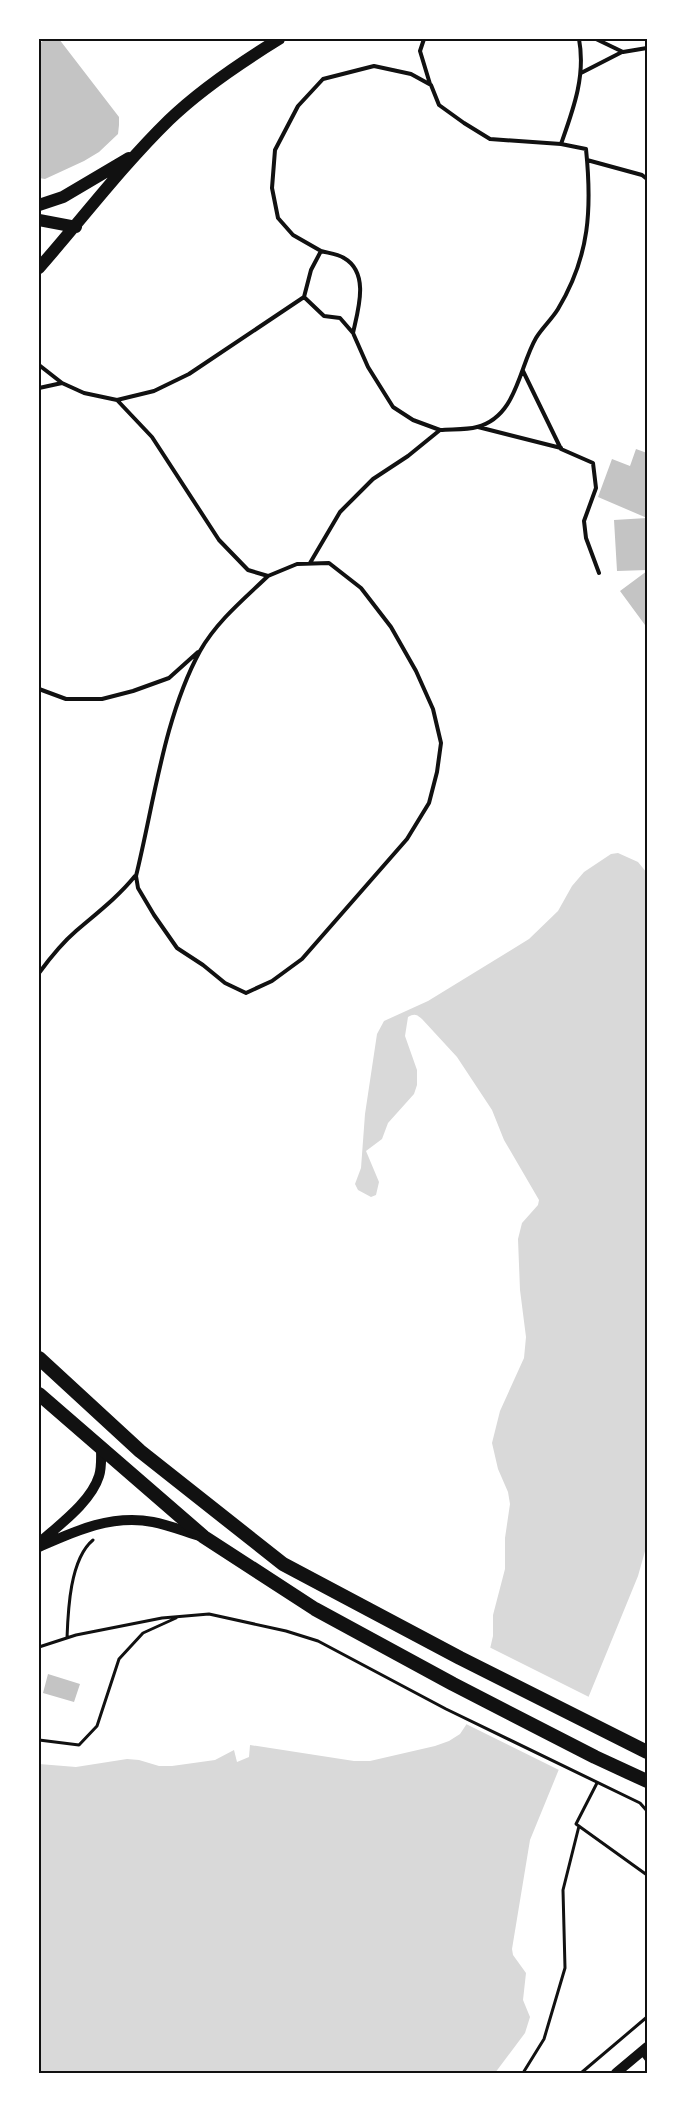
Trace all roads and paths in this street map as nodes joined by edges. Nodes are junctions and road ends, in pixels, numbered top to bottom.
1 (279, 39) edge
2 (424, 39) edge
3 (579, 39) edge
4 (596, 39) edge
5 (647, 48) edge
6 (623, 52) junction
7 (581, 73) junction
8 (431, 85) junction
9 (561, 144) junction
10 (140, 151) junction
11 (587, 160) junction
12 (647, 178) edge
13 (39, 206) edge
14 (39, 220) edge
15 (76, 227) junction
16 (321, 251) junction
17 (39, 268) edge
18 (304, 297) junction
19 (353, 333) junction
20 (39, 365) edge
21 (522, 371) junction
22 (62, 383) junction
23 (39, 388) edge
24 (117, 400) junction
25 (478, 427) junction
26 (440, 430) junction
27 (561, 448) junction
28 (310, 563) junction
29 (599, 573) dead end
30 (268, 576) junction
31 (201, 650) junction
32 (39, 689) edge
33 (136, 876) junction
34 (39, 973) edge
35 (39, 1358) edge
36 (39, 1394) edge
37 (100, 1448) junction
38 (204, 1537) junction
39 (99, 1538) dead end
40 (39, 1545) edge
41 (178, 1617) junction
42 (67, 1638) junction
43 (39, 1647) edge
44 (39, 1740) edge
45 (647, 1752) edge
46 (647, 1781) edge
47 (597, 1782) junction
48 (647, 1810) edge
49 (579, 1826) junction
50 (647, 1875) edge
51 (647, 2017) edge
52 (645, 2053) edge
53 (523, 2073) edge
54 (581, 2073) edge
55 (616, 2073) edge

1 - 10 main road
2 - 8 lane
3 - 7 lane
4 - 6 lane
5 - 6 lane
6 - 7 lane
7 - 9 lane
8 - 9 lane
8 - 16 lane
9 - 11 lane
10 - 13 main road
10 - 15 main road
11 - 12 lane
11 - 21 lane
14 - 15 main road
15 - 17 main road
16 - 18 lane
16 - 19 lane
18 - 19 lane
18 - 24 lane
19 - 26 lane
20 - 22 lane
21 - 25 lane
21 - 27 lane
22 - 23 lane
22 - 24 lane
24 - 30 lane
25 - 26 lane
25 - 27 lane
26 - 28 lane
27 - 29 lane
28 - 30 lane
28 - 33 lane
30 - 31 lane
31 - 32 lane
31 - 33 lane
33 - 34 lane
35 - 45 highway
36 - 37 highway
37 - 38 highway
37 - 40 street
38 - 40 street
38 - 46 highway
39 - 42 path
41 - 42 path
41 - 44 path
41 - 47 path
42 - 43 path
47 - 48 path
47 - 49 path
49 - 50 path
49 - 53 path
51 - 54 path
52 - 55 street

